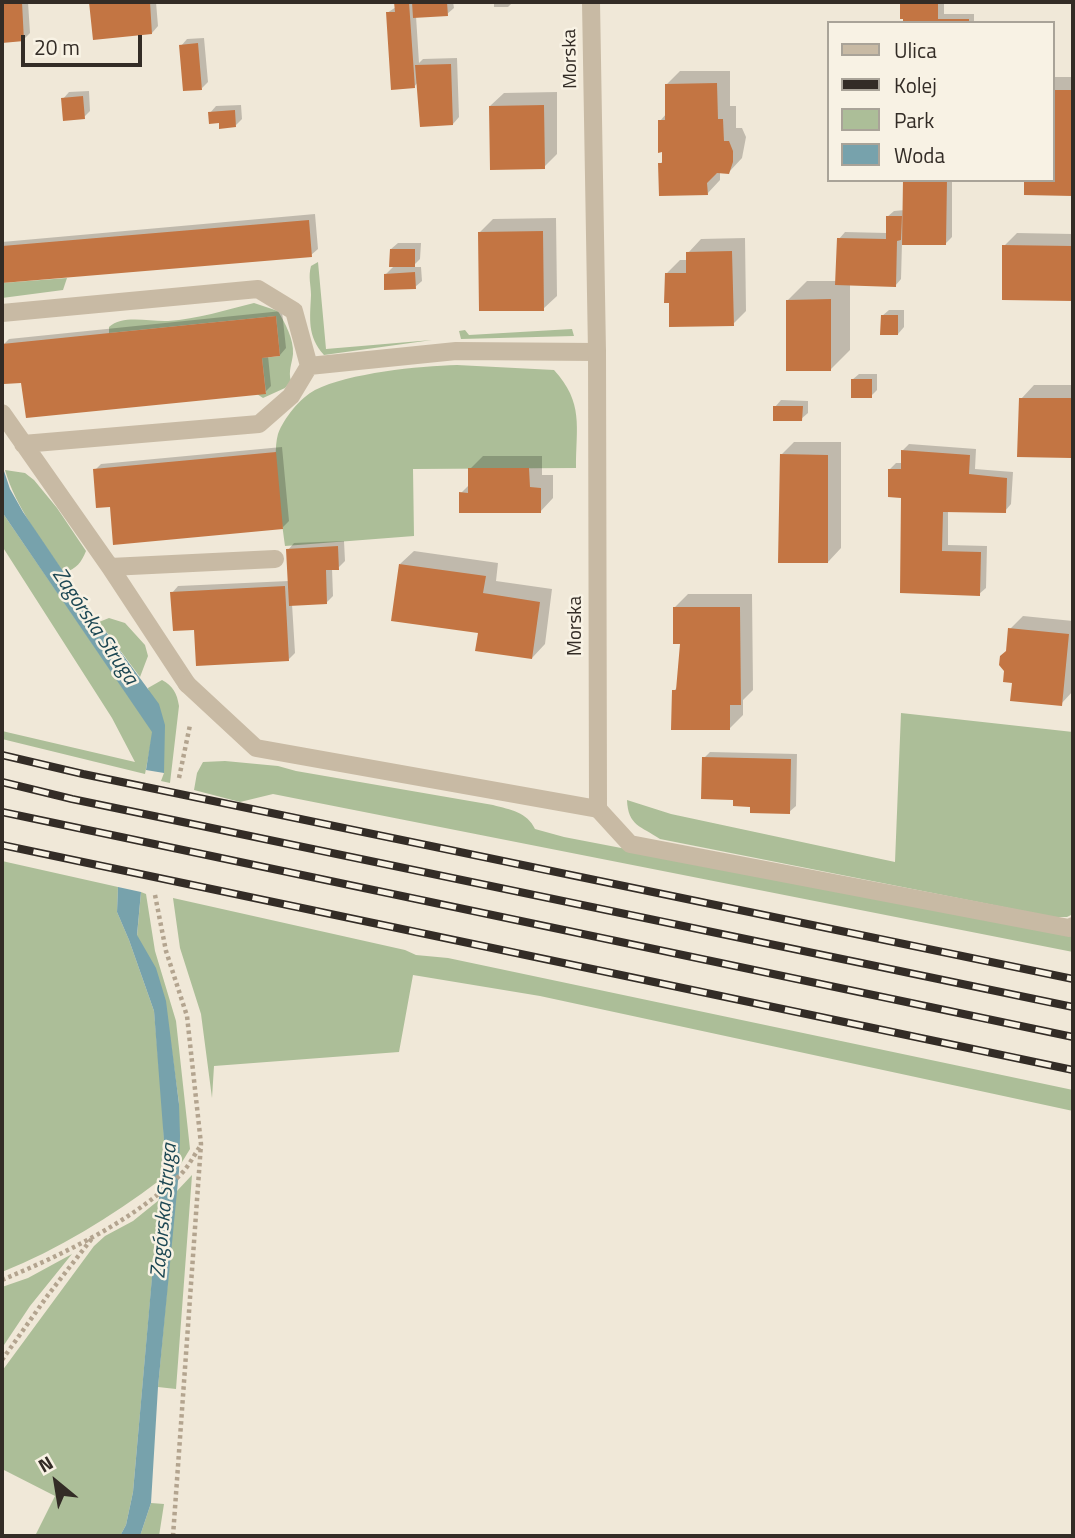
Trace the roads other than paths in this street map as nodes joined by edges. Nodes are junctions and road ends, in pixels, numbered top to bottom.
1 (591, 2) edge
2 (2, 313) edge
3 (597, 352) junction
4 (309, 366) junction
5 (2, 412) edge
6 (23, 444) junction
7 (275, 559) dead end
8 (110, 568) junction
9 (598, 809) junction
10 (1073, 926) edge

1 - 3 street, Morska
2 - 4 street
3 - 4 street
3 - 9 street, Morska
4 - 6 street
5 - 6 street
6 - 8 street
7 - 8 street
8 - 9 street
9 - 10 street

